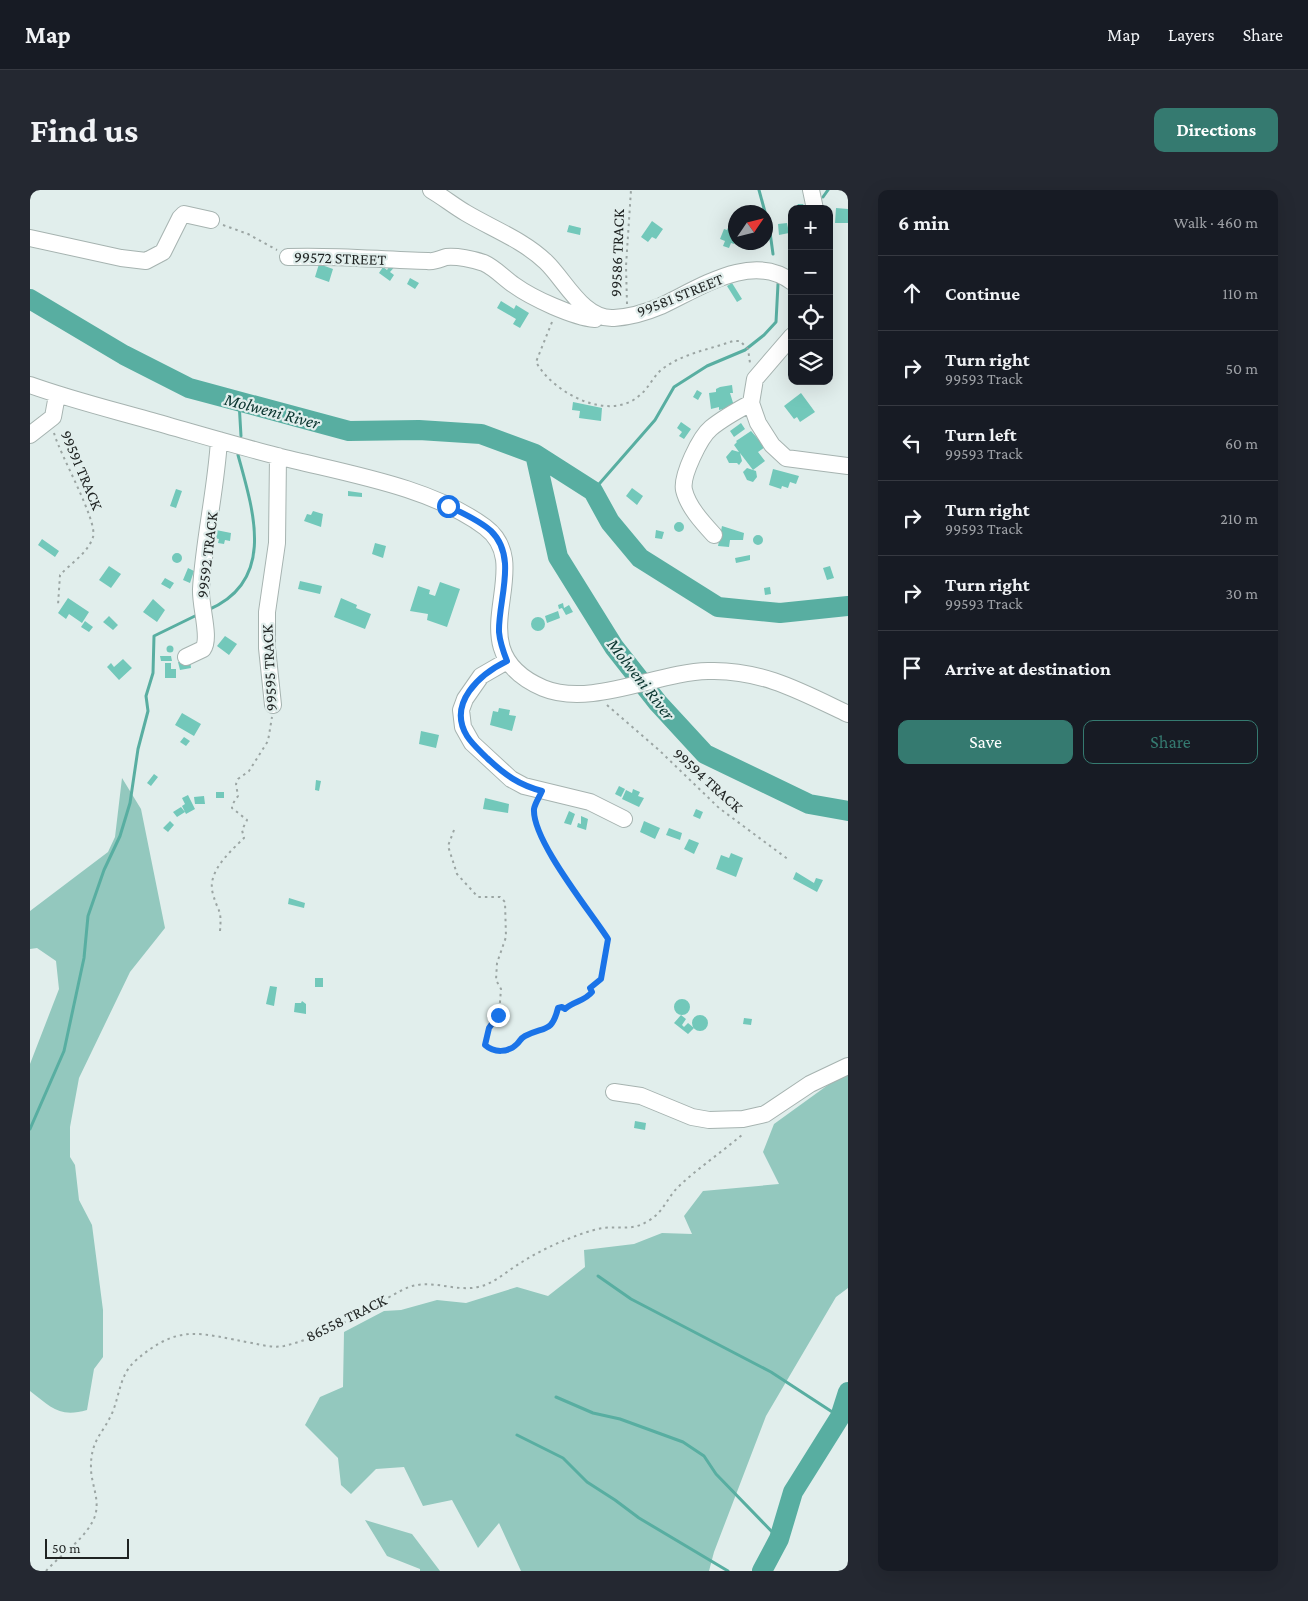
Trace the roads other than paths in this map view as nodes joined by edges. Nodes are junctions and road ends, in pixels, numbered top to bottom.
1 (431, 190) edge
2 (811, 190) edge
3 (814, 205) edge
4 (211, 220) road end
5 (30, 238) edge
6 (288, 257) road end
7 (788, 279) edge
8 (611, 319) junction
9 (789, 340) edge
10 (30, 385) edge
11 (57, 395) junction
12 (750, 404) junction
13 (30, 435) edge
14 (219, 440) junction
15 (278, 456) junction
16 (848, 466) edge
17 (714, 536) dead end
18 (186, 657) dead end
19 (507, 661) junction
20 (273, 705) road end
21 (848, 714) edge
22 (624, 818) dead end
23 (848, 1066) edge
24 (614, 1092) dead end

1 - 8 street
2 - 3 street
4 - 5 street
6 - 8 street, 99572 STREET
7 - 8 street, 99581 STREET
9 - 12 street
10 - 11 street
11 - 13 street
11 - 14 street
12 - 16 street
12 - 17 street
14 - 15 street
14 - 18 street, 99592 TRACK
15 - 19 street
15 - 20 street, 99595 TRACK
19 - 21 street
19 - 22 street
23 - 24 street

